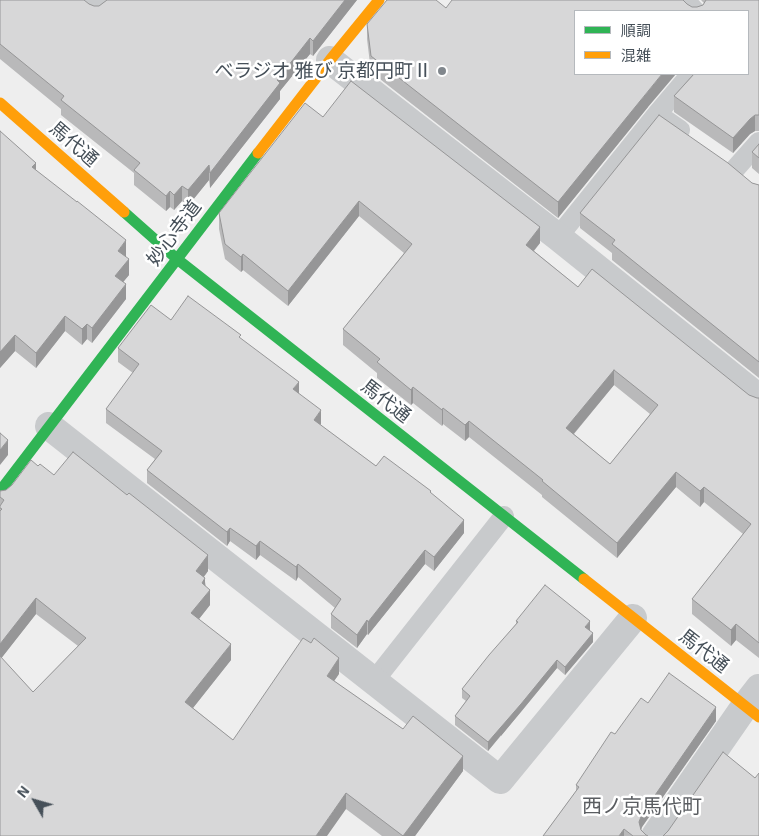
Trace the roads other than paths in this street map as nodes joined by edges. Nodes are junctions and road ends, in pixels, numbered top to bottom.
1 (84, 0) edge
2 (105, 0) edge
3 (378, 0) edge
4 (685, 0) edge
5 (694, 10) edge
6 (330, 60) junction
7 (691, 75) edge
8 (0, 102) edge
9 (657, 114) junction
10 (696, 142) edge
11 (759, 142) edge
12 (733, 169) edge
13 (558, 237) junction
14 (177, 258) junction
15 (759, 398) edge
16 (49, 426) junction
17 (0, 491) edge
18 (504, 516) junction
19 (633, 618) junction
20 (374, 681) junction
21 (754, 704) edge
22 (655, 836) edge

1 - 2 lane
3 - 6 street, 妙心寺道
4 - 5 lane
6 - 13 street
6 - 14 street, 妙心寺道
7 - 9 lane
8 - 14 street, 馬代通
9 - 10 lane
9 - 13 lane
11 - 12 lane
13 - 15 street
14 - 16 street, 妙心寺道
14 - 18 street, 馬代通
16 - 17 street, 妙心寺道
16 - 20 street
18 - 19 street, 馬代通
18 - 20 lane
19 - 20 street
19 - 21 street, 馬代通
21 - 22 street

